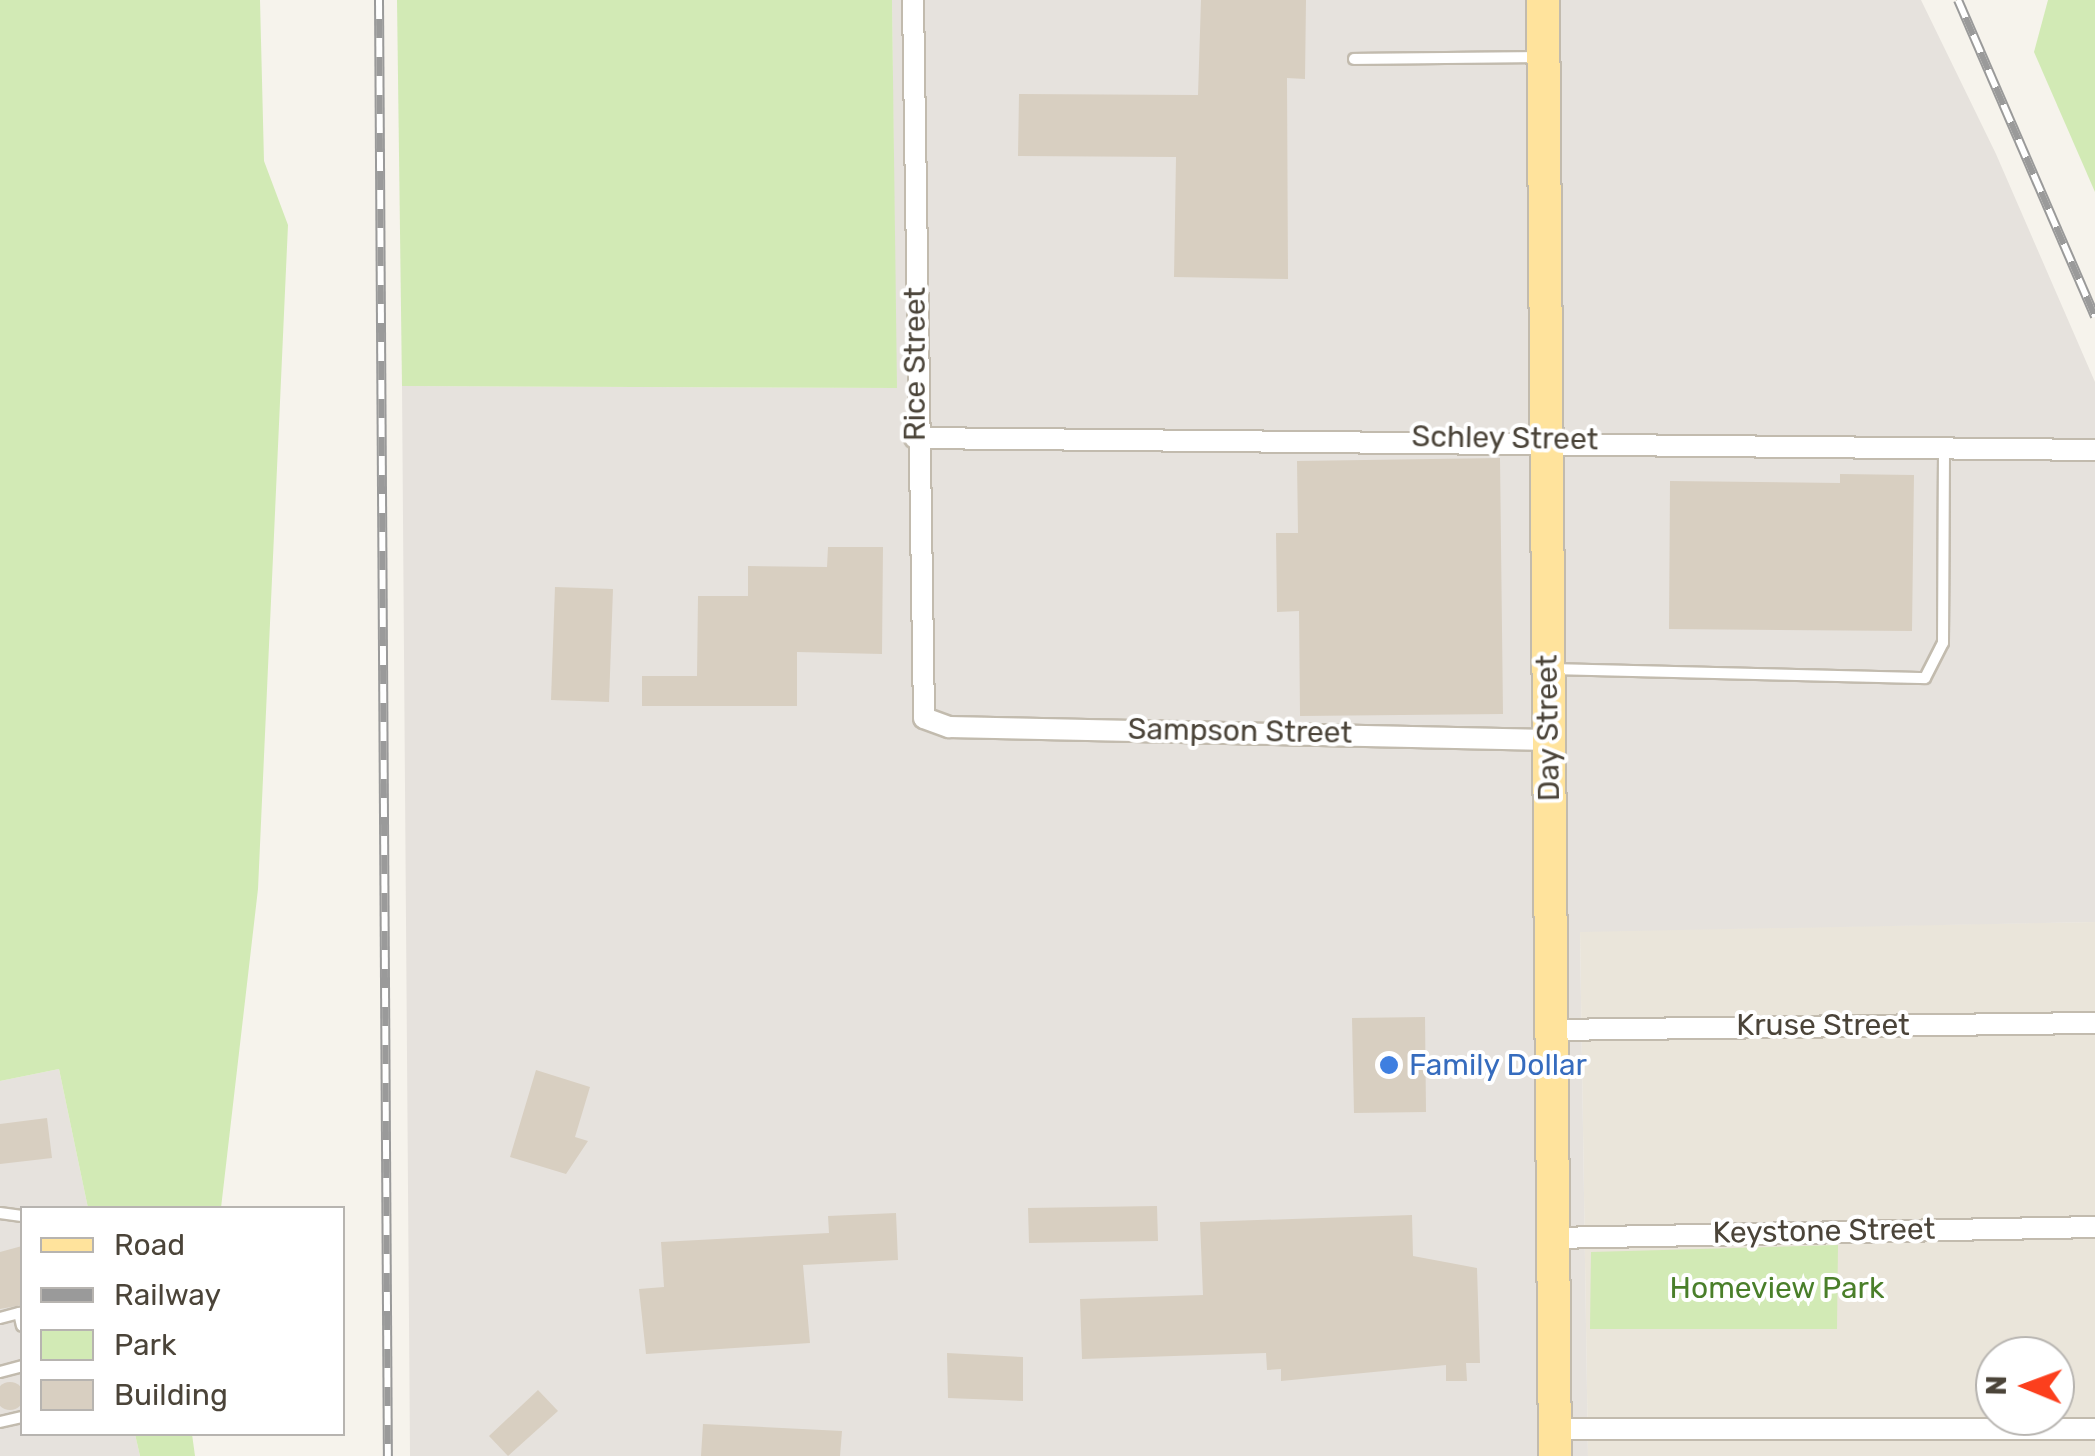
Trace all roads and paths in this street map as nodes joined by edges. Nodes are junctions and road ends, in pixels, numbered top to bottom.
1 (913, 0) edge
2 (1543, 0) edge
3 (1543, 56) junction
4 (1354, 59) dead end
5 (915, 438) junction
6 (1546, 438) junction
7 (1944, 448) junction
8 (2095, 450) edge
9 (1548, 668) junction
10 (931, 724) joint
11 (1548, 740) junction
12 (2095, 1023) edge
13 (1551, 1030) junction
14 (2095, 1227) edge
15 (1553, 1238) junction
16 (20, 1312) edge
17 (0, 1318) edge
18 (2095, 1429) edge
19 (1555, 1442) edge

1 - 5 street, Rice Street
2 - 3 main road, Day Street
3 - 4 lane
3 - 6 main road, Day Street
5 - 6 street, Schley Street
5 - 10 street, Rice Street
6 - 7 street, Schley Street
6 - 9 main road, Day Street
7 - 8 street, Schley Street
7 - 9 lane
9 - 11 main road, Day Street
10 - 11 street, Sampson Street
11 - 13 main road, Day Street
12 - 13 street, Kruse Street
13 - 15 main road, Day Street
14 - 15 street, Keystone Street
15 - 19 main road, Day Street
16 - 17 lane
18 - 19 street

